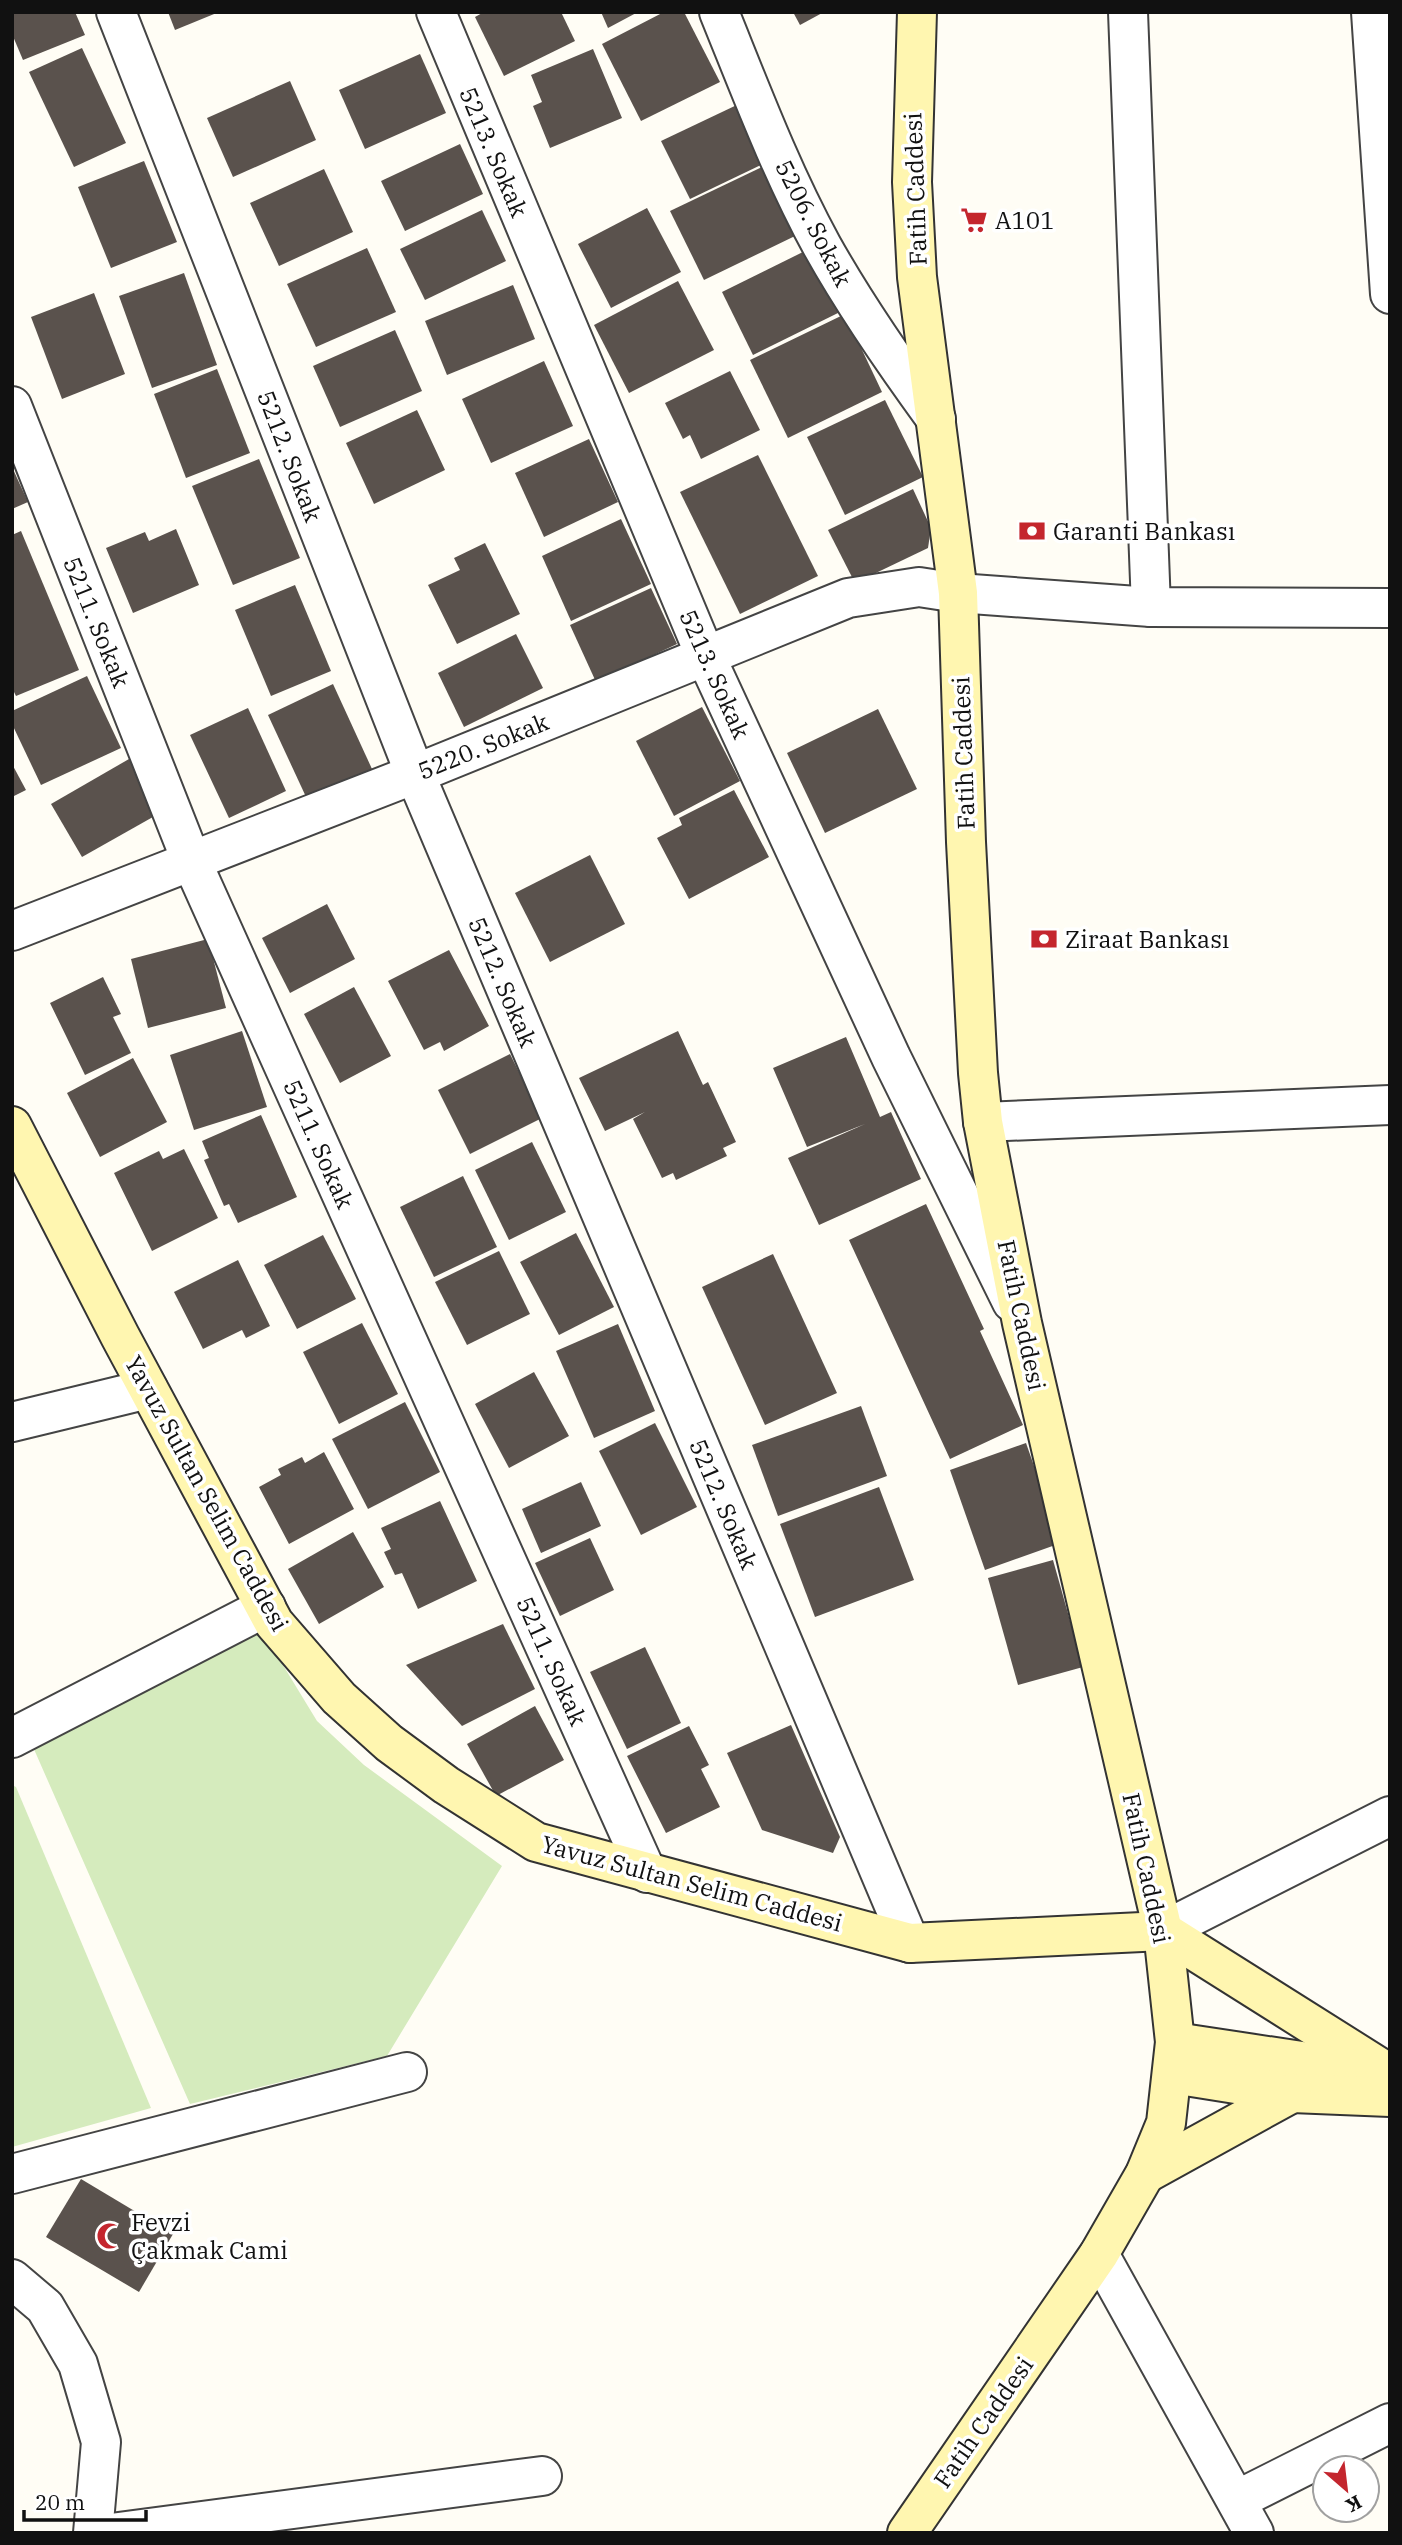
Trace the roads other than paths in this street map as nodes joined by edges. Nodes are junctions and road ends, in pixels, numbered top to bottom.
1 (116, 12) edge
2 (436, 12) edge
3 (719, 12) edge
4 (917, 12) edge
5 (1128, 12) edge
6 (1371, 12) edge
7 (1390, 294) edge
8 (12, 406) edge
9 (936, 419) junction
10 (958, 593) junction
11 (1151, 607) junction
12 (1390, 608) edge
13 (705, 655) junction
14 (415, 774) junction
15 (191, 860) junction
16 (12, 931) edge
17 (1390, 1105) edge
18 (983, 1122) junction
19 (12, 1126) edge
20 (1022, 1323) junction
21 (148, 1389) junction
22 (12, 1422) edge
23 (266, 1607) junction
24 (12, 1738) edge
25 (1390, 1816) edge
26 (647, 1873) junction
27 (1163, 1931) junction
28 (911, 1943) junction
29 (1174, 2058) junction
30 (407, 2072) dead end
31 (1390, 2074) edge
32 (1292, 2093) junction
33 (1390, 2097) edge
34 (12, 2174) edge
35 (1145, 2174) junction
36 (1099, 2254) junction
37 (12, 2279) edge
38 (1390, 2423) edge
39 (542, 2476) dead end
40 (1246, 2517) edge
41 (336, 2518) edge
42 (93, 2533) edge
43 (111, 2533) edge
44 (907, 2533) edge

1 - 14 street, 5212. Sokak
2 - 13 street, 5213. Sokak
3 - 9 street, 5206. Sokak
4 - 9 main road, Fatih Caddesi
5 - 11 street
6 - 7 street
8 - 15 street, 5211. Sokak
9 - 10 main road, Fatih Caddesi
10 - 11 street, 5220. Sokak
10 - 13 street, 5220. Sokak
10 - 18 main road, Fatih Caddesi
11 - 12 street, 5220. Sokak
13 - 14 street, 5220. Sokak
13 - 20 street, 5213. Sokak
14 - 15 street, 5220. Sokak
14 - 28 street, 5212. Sokak
15 - 16 street, 5220. Sokak
15 - 26 street, 5211. Sokak
17 - 18 street
18 - 20 main road, Fatih Caddesi
19 - 21 main road, Yavuz Sultan Selim Caddesi
20 - 27 main road, Fatih Caddesi
21 - 22 street
21 - 23 main road, Yavuz Sultan Selim Caddesi
23 - 24 street
23 - 26 main road, Yavuz Sultan Selim Caddesi
25 - 27 street
26 - 28 main road, Yavuz Sultan Selim Caddesi
27 - 28 main road, Yavuz Sultan Selim Caddesi
27 - 29 main road, Fatih Caddesi
27 - 31 main road
29 - 31 main road
29 - 32 main road
29 - 35 main road, Fatih Caddesi
30 - 34 street
32 - 33 main road
32 - 35 main road
35 - 36 main road, Fatih Caddesi
36 - 40 street
36 - 44 main road, Fatih Caddesi
37 - 42 street
38 - 40 street
39 - 41 street
41 - 43 street

